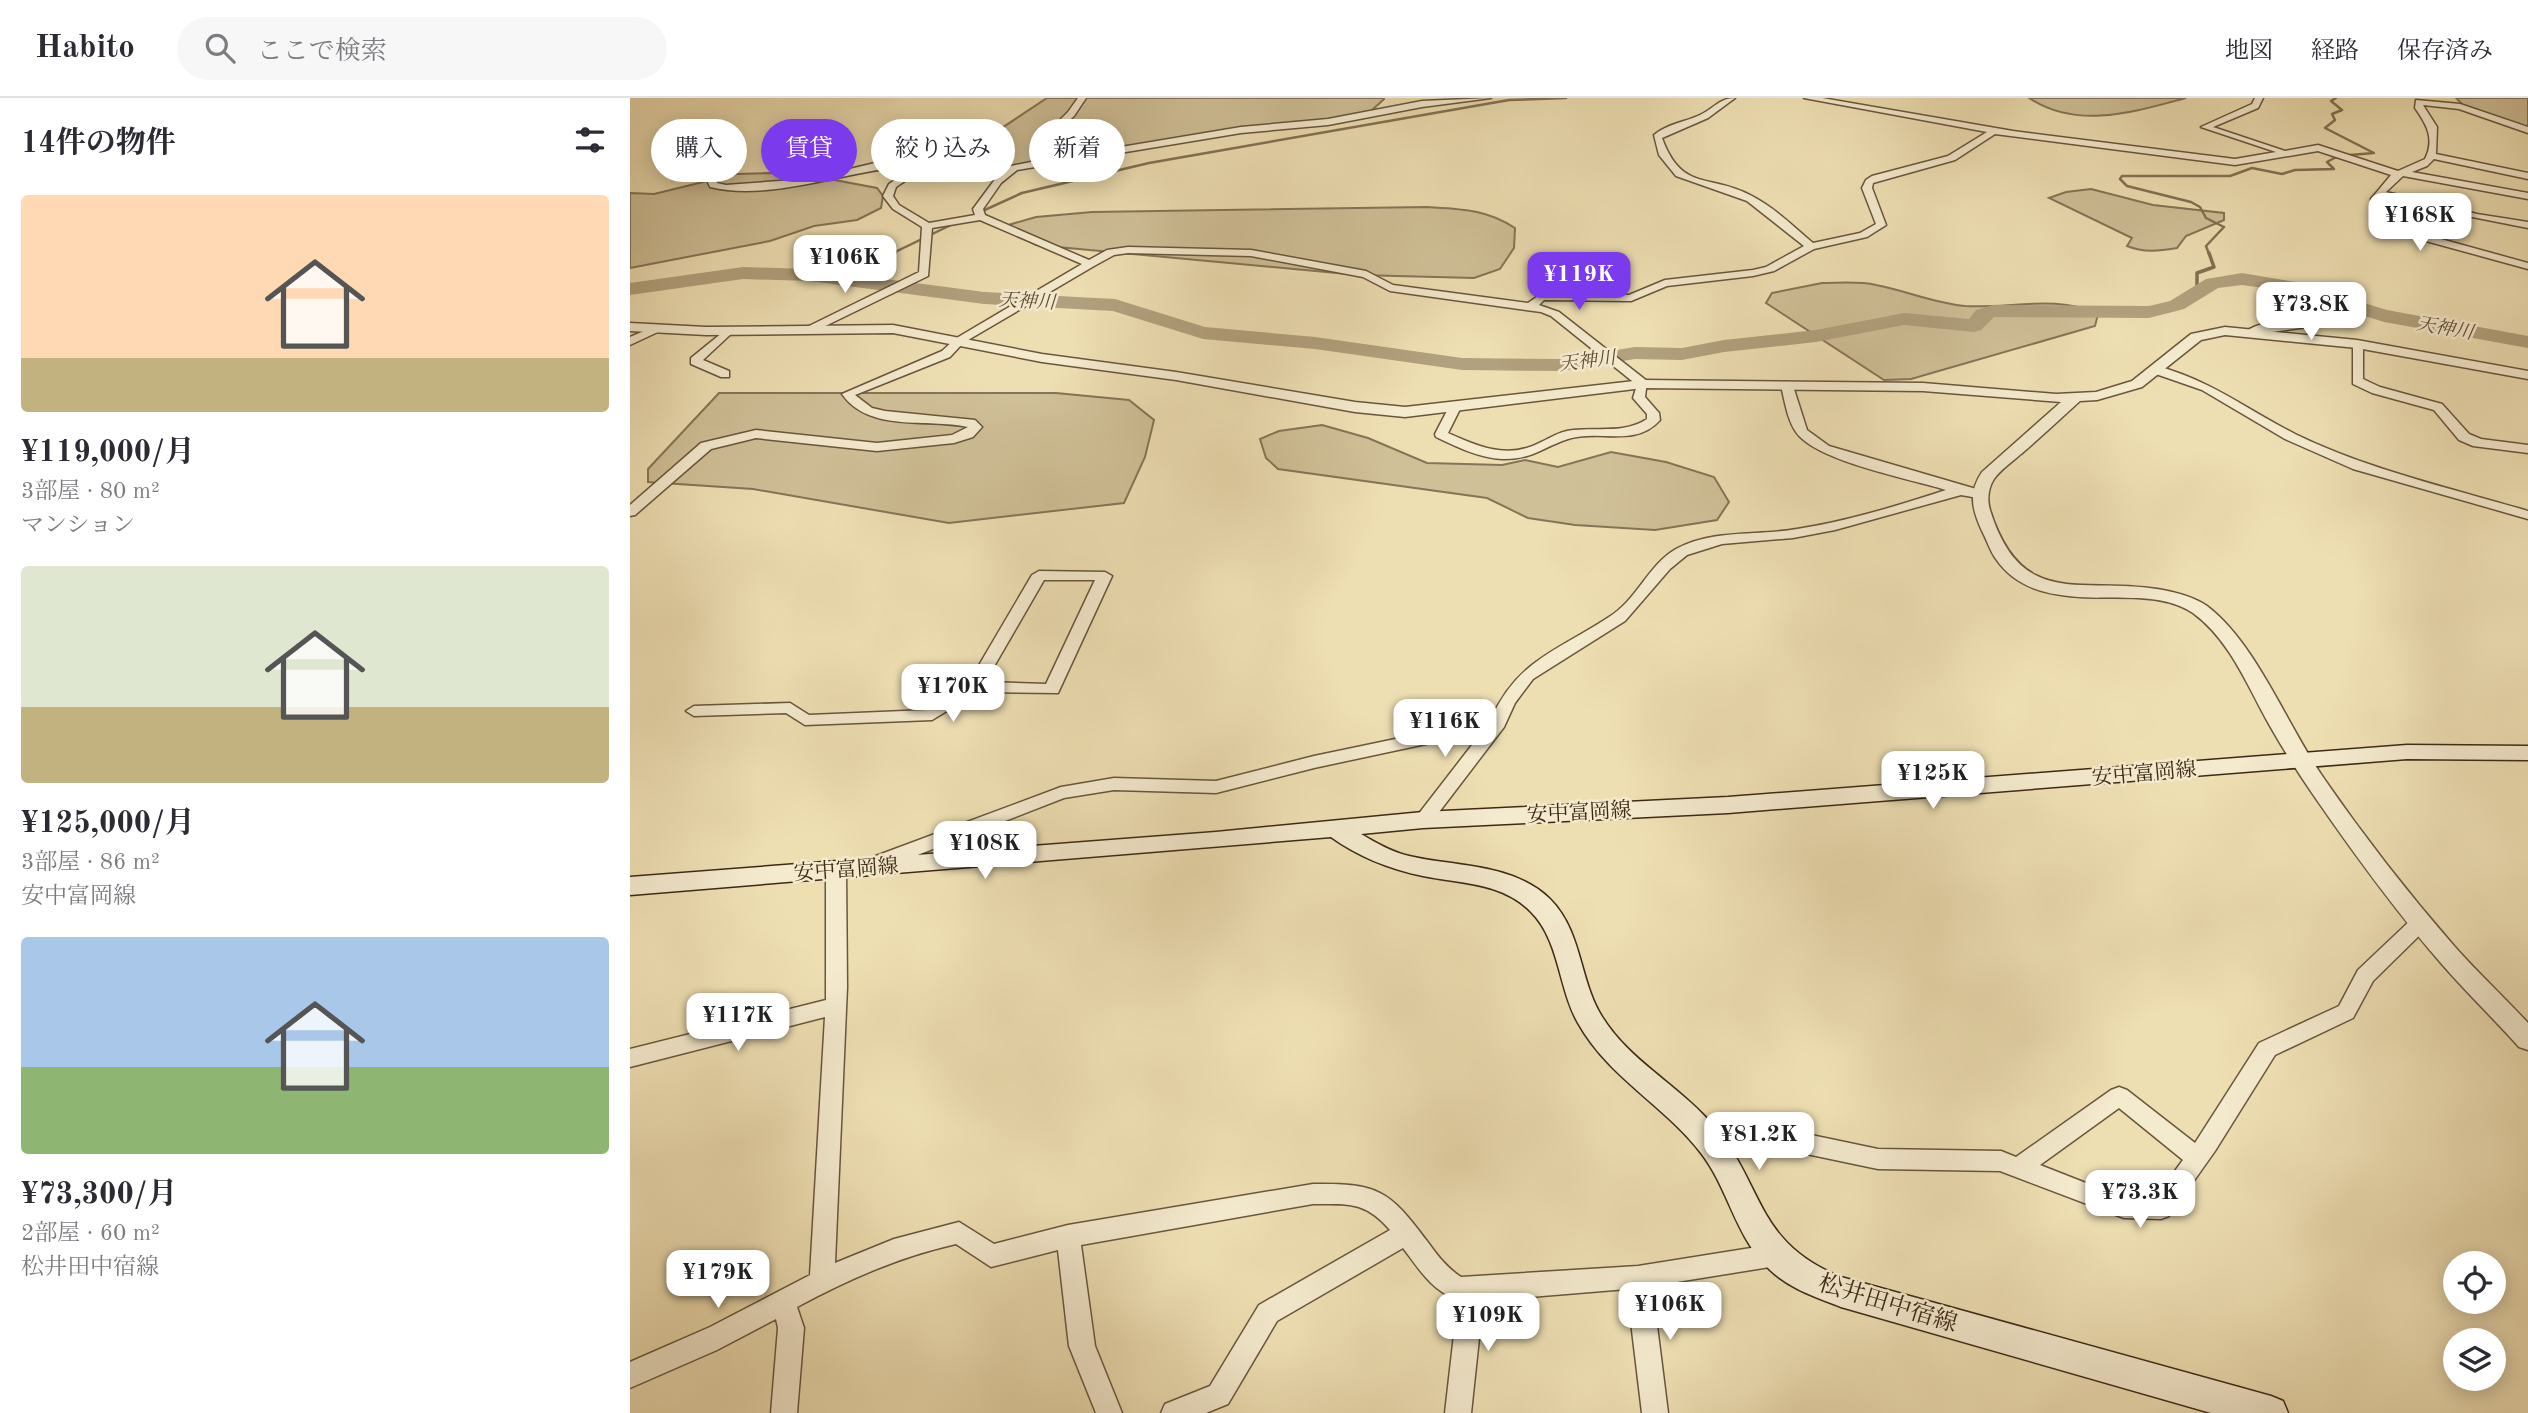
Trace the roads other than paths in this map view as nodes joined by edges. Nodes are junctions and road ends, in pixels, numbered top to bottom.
1 (1082, 98) edge
2 (1487, 98) edge
3 (1731, 98) edge
4 (1808, 98) edge
5 (2259, 98) edge
6 (2422, 100) edge
7 (2528, 130) edge
8 (1993, 131) junction
9 (2285, 152) junction
10 (2431, 156) junction
11 (1026, 166) junction
12 (2400, 174) junction
13 (2528, 176) edge
14 (712, 182) edge
15 (2483, 188) junction
16 (2380, 194) junction
17 (2475, 196) dead end
18 (2528, 196) edge
19 (2467, 205) dead end
20 (2459, 213) junction
21 (981, 217) junction
22 (2528, 225) edge
23 (927, 226) junction
24 (1811, 247) junction
25 (1090, 264) junction
26 (2528, 266) edge
27 (1532, 306) junction
28 (2352, 306) dead end
29 (630, 327) edge
30 (656, 329) junction
31 (809, 330) junction
32 (728, 331) junction
33 (2251, 332) junction
34 (630, 341) edge
35 (959, 341) junction
36 (2357, 344) junction
37 (2157, 370) junction
38 (725, 374) dead end
39 (2528, 375) edge
40 (1643, 384) junction
41 (1787, 386) junction
42 (2076, 397) junction
43 (1455, 407) junction
44 (2528, 449) edge
45 (1958, 491) junction
46 (1978, 494) junction
47 (630, 512) edge
48 (2528, 515) edge
49 (974, 687) junction
50 (694, 711) dead end
51 (1499, 723) junction
52 (2528, 753) edge
53 (2300, 760) junction
54 (1423, 820) junction
55 (1336, 830) junction
56 (865, 868) junction
57 (836, 870) junction
58 (630, 886) edge
59 (2421, 922) junction
60 (836, 1006) junction
61 (2528, 1040) edge
62 (630, 1058) edge
63 (1714, 1148) junction
64 (2197, 1158) junction
65 (2018, 1168) junction
66 (1405, 1234) junction
67 (1068, 1236) junction
68 (1776, 1255) junction
69 (1638, 1278) junction
70 (822, 1280) junction
71 (1472, 1290) junction
72 (783, 1301) junction
73 (630, 1374) edge
74 (784, 1413) edge
75 (1108, 1413) edge
76 (1174, 1413) edge
77 (1458, 1413) edge
78 (1655, 1413) edge
79 (2271, 1413) edge

1 - 11 street
2 - 11 street
3 - 24 street
4 - 8 street
5 - 9 street
6 - 7 street
6 - 10 street
8 - 9 street
8 - 24 street
9 - 12 street
10 - 12 street
10 - 13 street
11 - 21 street
12 - 15 street
12 - 16 street
14 - 23 street
15 - 17 street
15 - 18 street
16 - 20 street
16 - 26 street
19 - 20 street
20 - 22 street
21 - 23 street
21 - 25 street
23 - 31 street
24 - 27 street
25 - 27 street
25 - 35 street
27 - 40 street
28 - 33 street
29 - 30 street
30 - 32 street
30 - 34 street
31 - 32 street
31 - 35 street
32 - 38 street
33 - 36 street
33 - 37 street
35 - 43 street
35 - 47 street
36 - 39 street
36 - 44 street
37 - 42 street
37 - 48 street
40 - 41 street
40 - 43 street
40 - 43 street
41 - 42 street
41 - 45 street
42 - 46 street
45 - 46 street
45 - 51 street
46 - 53 street
49 - 49 street
49 - 50 street
51 - 54 street
51 - 56 street
52 - 53 main road, 安中富岡線
53 - 54 main road, 安中富岡線
53 - 59 street
54 - 55 main road, 安中富岡線
55 - 56 main road, 安中富岡線
55 - 63 main road, 松井田中宿線
56 - 57 main road, 安中富岡線
57 - 58 main road, 安中富岡線
57 - 60 street
59 - 61 street
59 - 64 street
60 - 62 street
60 - 70 street
63 - 65 street
63 - 68 main road, 松井田中宿線
64 - 65 street
64 - 65 street
66 - 67 street
66 - 71 street
66 - 76 street
67 - 70 street
67 - 75 street
68 - 69 street
68 - 79 main road, 松井田中宿線
69 - 71 street
69 - 78 street
70 - 72 street
71 - 77 street
72 - 73 street
72 - 74 street

